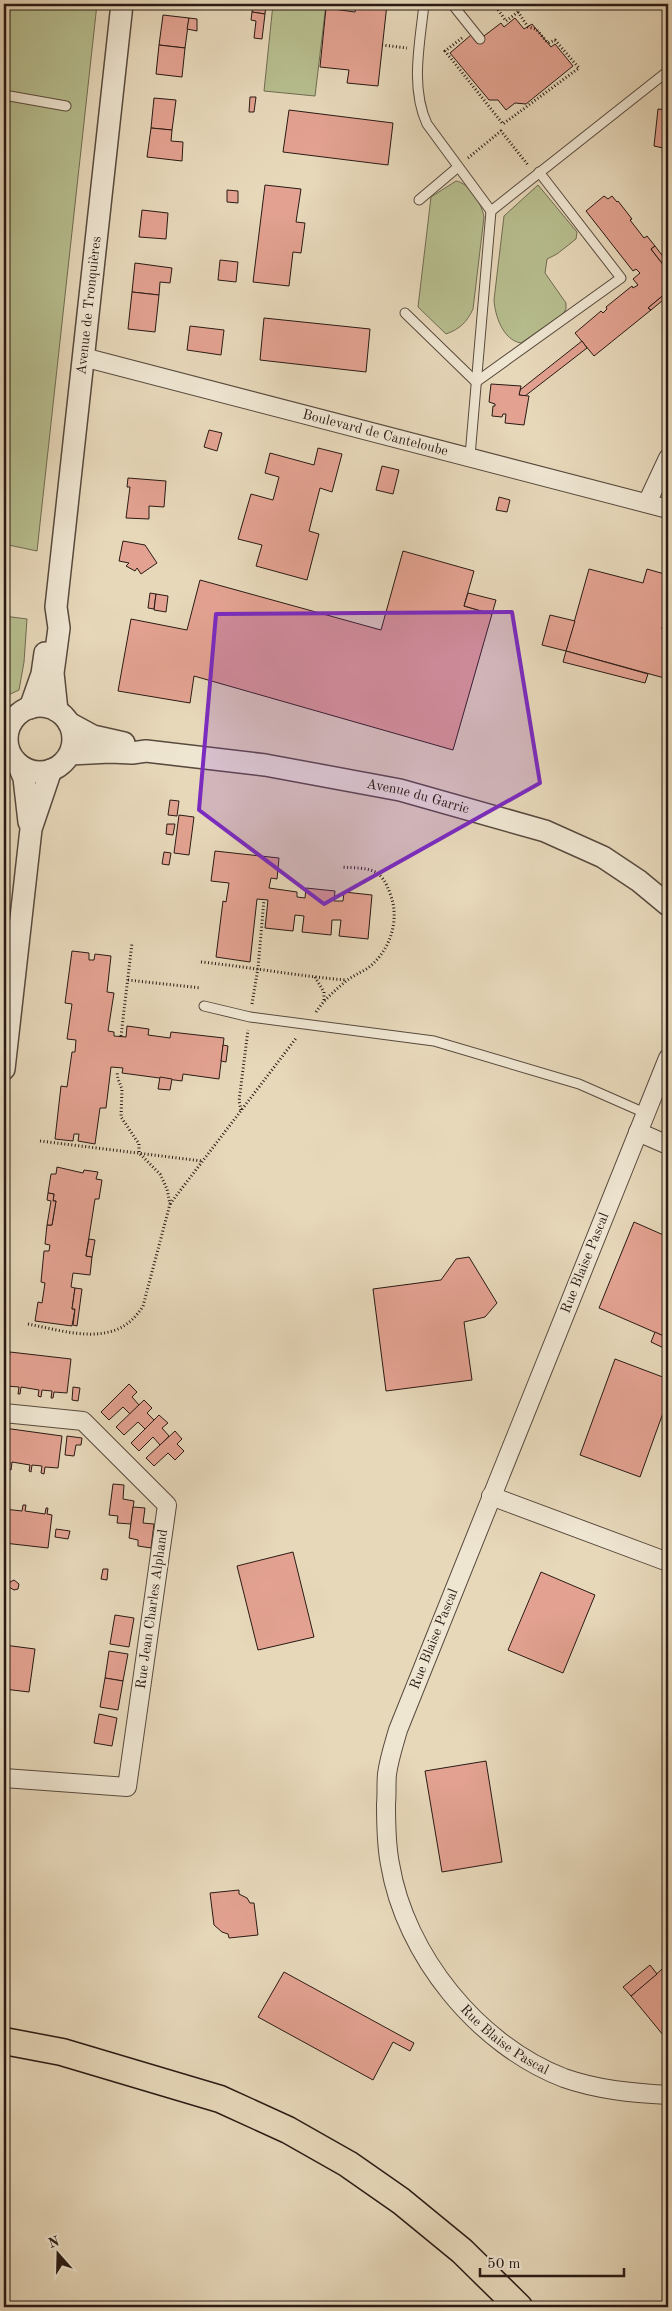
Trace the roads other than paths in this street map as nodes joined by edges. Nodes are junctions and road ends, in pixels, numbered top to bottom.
1 (122, 4) edge
2 (424, 4) edge
3 (452, 4) edge
4 (480, 39) dead end
5 (668, 72) edge
6 (4, 95) edge
7 (66, 106) dead end
8 (458, 167) junction
9 (538, 174) junction
10 (419, 200) dead end
11 (491, 211) junction
12 (405, 313) dead end
13 (83, 357) junction
14 (476, 382) junction
15 (470, 456) junction
16 (668, 458) edge
17 (647, 504) junction
18 (668, 509) edge
19 (56, 607) junction
20 (17, 714) edge
21 (63, 717) junction
22 (146, 751) junction
23 (10, 754) edge
24 (70, 754) junction
25 (51, 770) junction
26 (31, 829) junction
27 (668, 905) edge
28 (204, 1006) dead end
29 (668, 1058) edge
30 (4, 1069) edge
31 (645, 1113) junction
32 (638, 1132) junction
33 (668, 1145) edge
34 (4, 1413) edge
35 (492, 1496) junction
36 (668, 1562) edge
37 (4, 1778) edge
38 (4, 2040) edge
39 (4, 2060) edge
40 (92, 2062) junction
41 (668, 2095) edge
42 (519, 2307) edge

1 - 13 street, Avenue de Tronquières
2 - 8 lane
3 - 4 lane
5 - 9 lane
6 - 7 lane
8 - 10 lane
8 - 11 lane
9 - 11 lane
9 - 14 lane
11 - 14 lane
12 - 14 lane
13 - 15 street, Boulevard de Canteloube
13 - 19 street, Avenue de Tronquières
14 - 15 lane
15 - 17 street, Boulevard de Canteloube
16 - 17 street
17 - 18 street, Boulevard de Canteloube
19 - 20 street, Avenue de Tronquières
19 - 21 street, Avenue de Tronquières
20 - 21 street
20 - 23 street
21 - 22 street, Avenue du Garric
21 - 24 street
22 - 24 street, Avenue du Garric
22 - 27 street, Avenue du Garric
23 - 25 street
23 - 26 street
24 - 25 street
25 - 26 street
26 - 30 street
28 - 31 lane
29 - 31 street, Rue Blaise Pascal
31 - 32 street, Rue Blaise Pascal
32 - 33 street
32 - 35 street, Rue Blaise Pascal
34 - 37 street, Rue Jean Charles Alphand
35 - 36 street
35 - 41 street, Rue Blaise Pascal
38 - 40 main road
39 - 40 main road
40 - 42 main road

